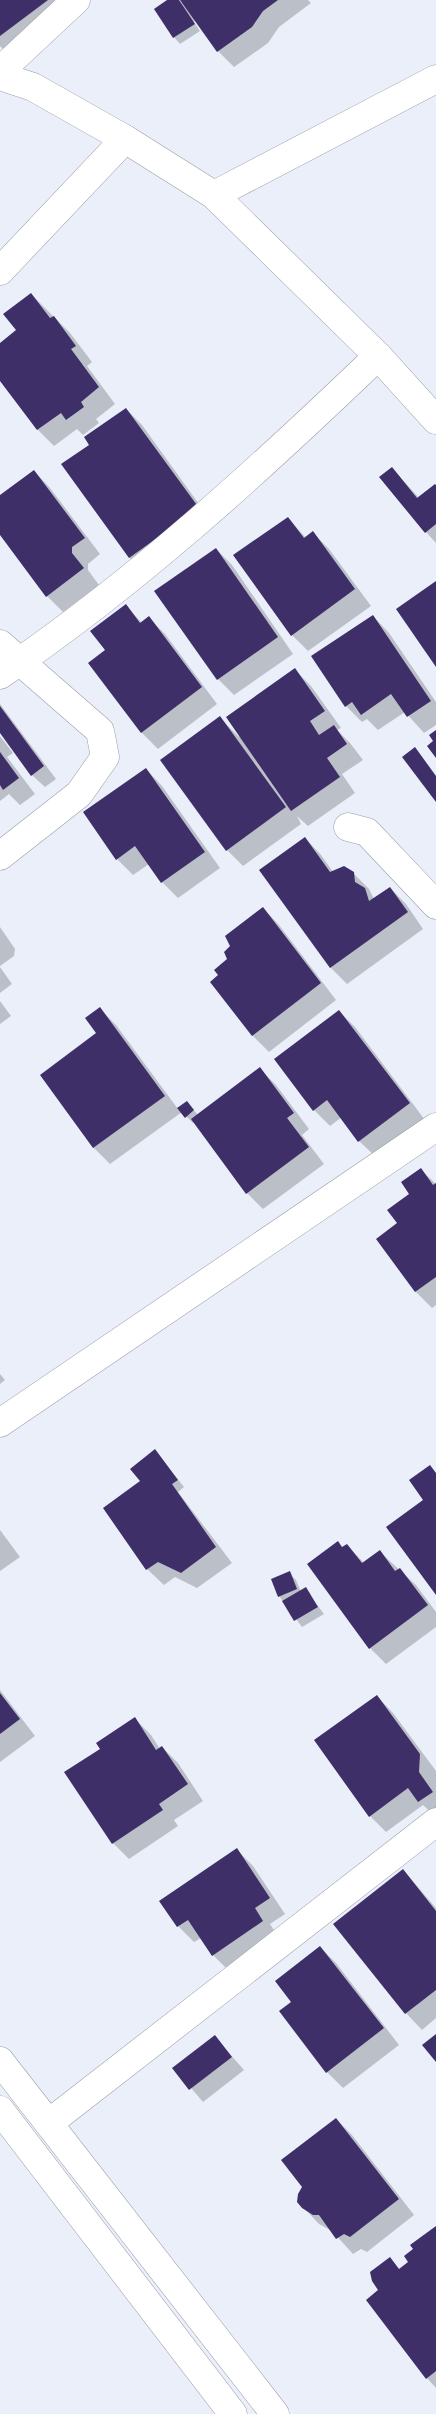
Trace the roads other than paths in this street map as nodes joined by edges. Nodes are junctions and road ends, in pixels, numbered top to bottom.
1 (76, 0) edge
2 (0, 70) edge
3 (0, 76) edge
4 (436, 79) edge
5 (125, 139) junction
6 (214, 195) junction
7 (0, 271) edge
8 (378, 356) junction
9 (436, 420) edge
10 (7, 660) edge
11 (348, 827) dead end
12 (0, 856) edge
13 (436, 905) edge
14 (436, 1127) edge
15 (0, 1423) edge
16 (436, 1822) edge
17 (0, 2061) edge
18 (0, 2110) edge
19 (49, 2123) junction
20 (233, 2414) edge
21 (275, 2414) edge

1 - 2 street
3 - 5 street
4 - 6 street
5 - 6 street
5 - 7 street
6 - 8 street
8 - 9 street
8 - 10 street
10 - 12 street
11 - 13 street
14 - 15 street
16 - 19 street
17 - 19 street
18 - 20 street
19 - 21 street

